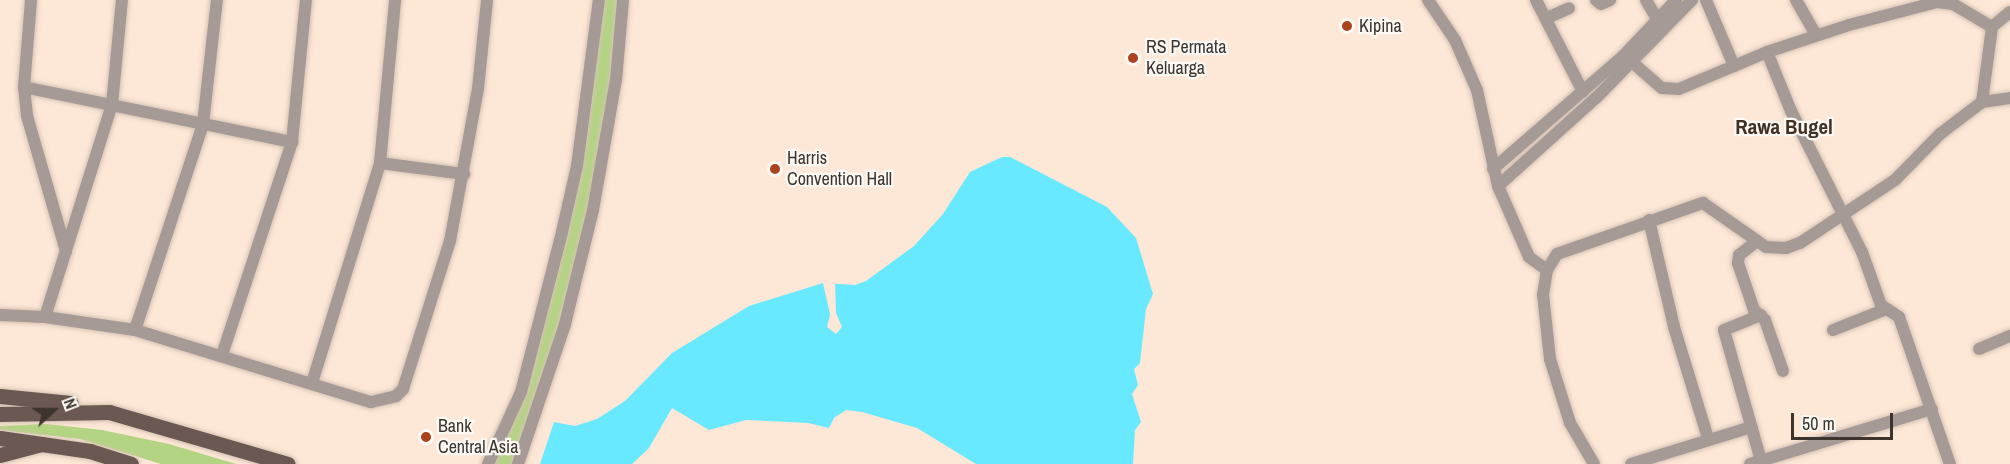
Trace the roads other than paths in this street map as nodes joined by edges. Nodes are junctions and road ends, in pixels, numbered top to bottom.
1 (31, 0) edge
2 (122, 0) edge
3 (217, 0) edge
4 (306, 0) edge
5 (395, 0) edge
6 (487, 0) edge
7 (599, 0) edge
8 (623, 0) edge
9 (1428, 0) edge
10 (1536, 0) edge
11 (1596, 0) edge
12 (1610, 0) edge
13 (1646, 0) edge
14 (1676, 0) edge
15 (1692, 0) edge
16 (1706, 0) edge
17 (1796, 0) edge
18 (1921, 3) edge
19 (1569, 8) dead end
20 (2010, 12) edge
21 (1547, 18) junction
22 (1661, 25) junction
23 (1992, 27) junction
24 (1816, 35) junction
25 (1767, 52) junction
26 (1633, 63) junction
27 (1734, 66) junction
28 (24, 87) junction
29 (1582, 92) junction
30 (2010, 98) edge
31 (1982, 102) junction
32 (112, 105) junction
33 (203, 123) junction
34 (292, 142) junction
35 (380, 163) junction
36 (1493, 169) junction
37 (464, 174) junction
38 (1498, 186) junction
39 (1845, 215) junction
40 (1650, 220) junction
41 (1756, 241) junction
42 (66, 250) junction
43 (1547, 270) junction
44 (1884, 310) junction
45 (0, 315) edge
46 (1761, 315) junction
47 (45, 317) junction
48 (135, 330) junction
49 (1833, 330) dead end
50 (2010, 336) edge
51 (1979, 349) dead end
52 (222, 354) junction
53 (1783, 371) dead end
54 (312, 383) junction
55 (0, 396) edge
56 (1932, 409) junction
57 (108, 412) junction
58 (0, 414) edge
59 (1751, 427) junction
60 (0, 438) edge
61 (1708, 438) junction
62 (42, 444) junction
63 (0, 455) edge
64 (1758, 463) edge
65 (131, 464) edge
66 (288, 464) edge
67 (488, 464) edge
68 (518, 464) edge
69 (1594, 464) edge
70 (1631, 464) edge
71 (1950, 464) edge

1 - 28 street
2 - 32 street
3 - 33 street
4 - 34 street
5 - 35 street
6 - 37 street
7 - 67 street
8 - 68 street
9 - 36 street
10 - 21 street
11 - 12 street
13 - 22 street
14 - 22 street
15 - 22 street
16 - 27 street
17 - 24 street
18 - 23 street
18 - 24 street
19 - 21 street
20 - 23 street
21 - 29 street
22 - 26 street
22 - 29 street
23 - 31 street
24 - 25 street
25 - 27 street
25 - 39 street
26 - 27 street
26 - 38 street
28 - 32 street
28 - 42 street
29 - 36 street
30 - 31 street
31 - 39 street
32 - 33 street
32 - 42 street
33 - 34 street
33 - 48 street
34 - 52 street
35 - 37 street
35 - 54 street
36 - 38 street
37 - 54 street
38 - 43 street
39 - 41 street
39 - 44 street
40 - 41 street
40 - 43 street
40 - 61 street
41 - 46 street
42 - 47 street
43 - 69 street
44 - 49 street
44 - 56 street
45 - 47 street
46 - 53 street
46 - 59 street
47 - 48 street
48 - 52 street
50 - 51 street
52 - 54 street
55 - 57 main road
56 - 64 street
56 - 71 street
57 - 58 main road
57 - 66 main road
59 - 61 street
59 - 64 street
60 - 62 main road
61 - 70 street
62 - 63 main road
62 - 65 main road

